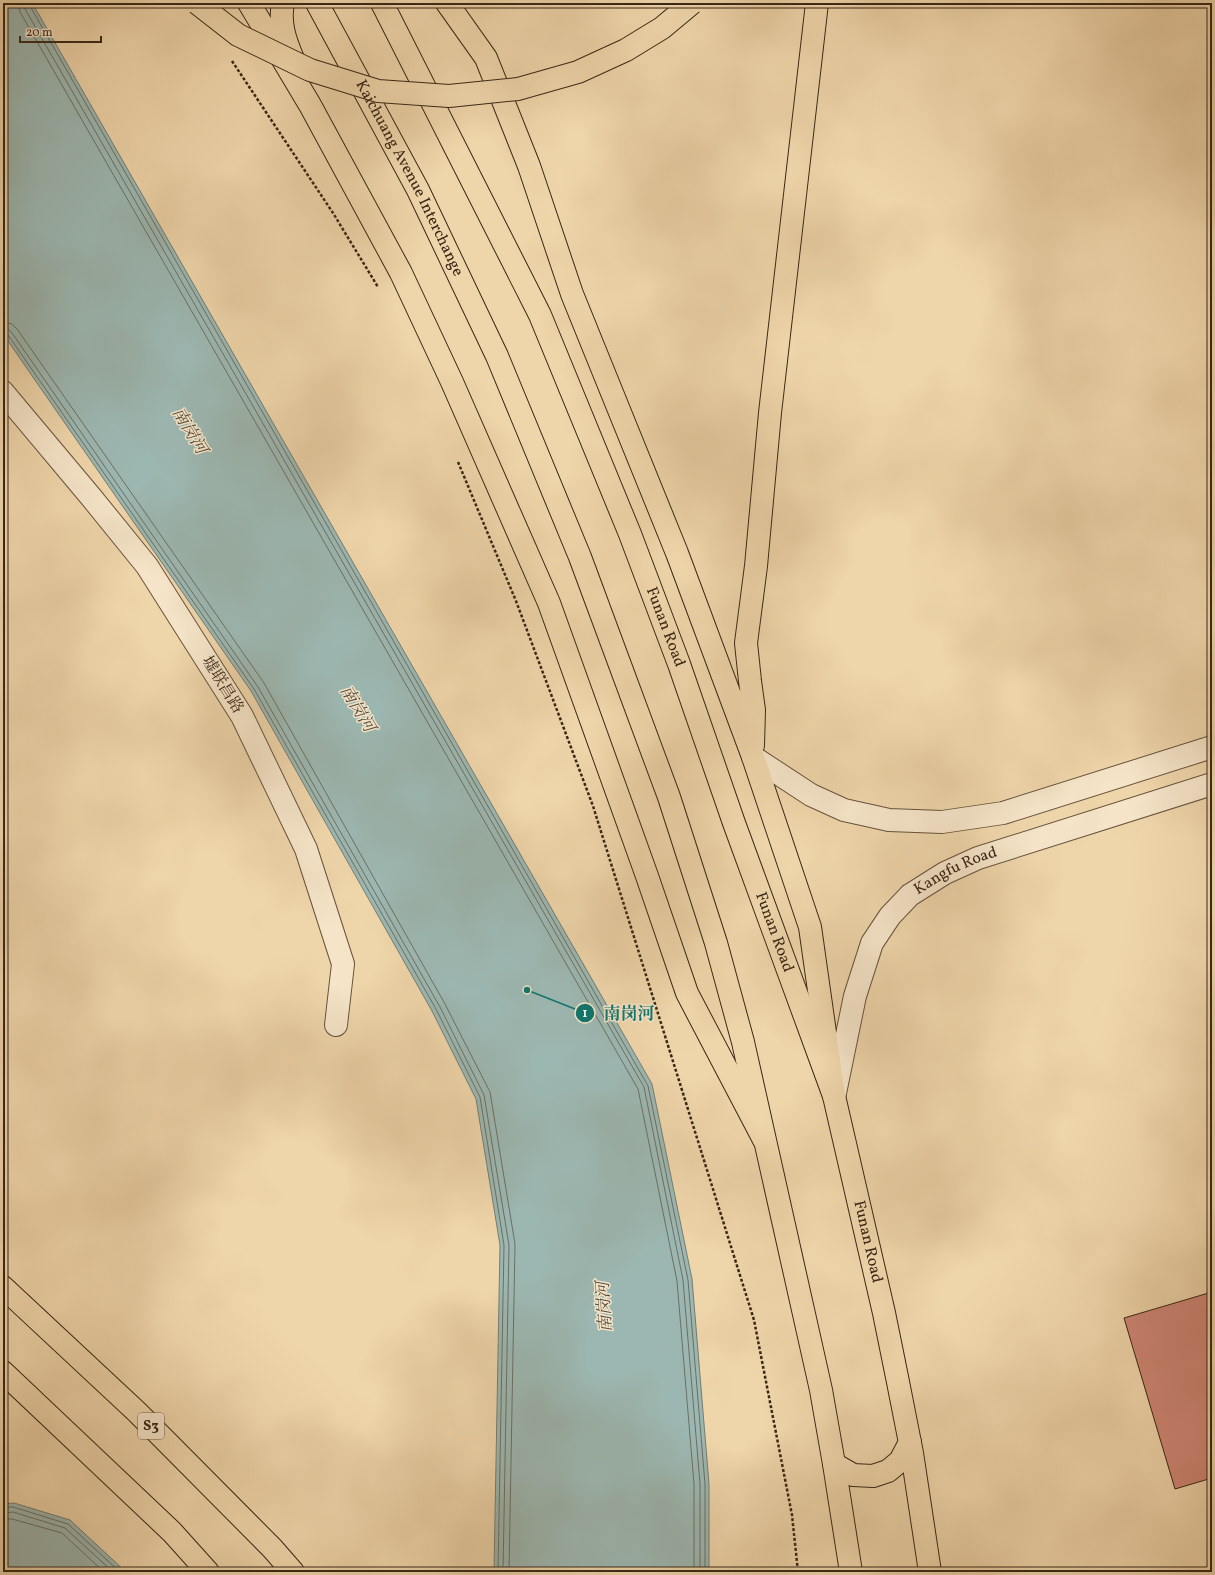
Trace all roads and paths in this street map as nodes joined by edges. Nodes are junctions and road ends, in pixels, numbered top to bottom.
1 (197, 3) edge
2 (249, 3) edge
3 (283, 3) edge
4 (317, 3) edge
5 (382, 3) edge
6 (447, 3) edge
7 (692, 3) edge
8 (817, 3) edge
9 (232, 60) dead end
10 (310, 104) junction
11 (380, 291) dead end
12 (3, 392) edge
13 (454, 455) dead end
14 (1212, 747) edge
15 (753, 757) junction
16 (1212, 784) edge
17 (336, 1025) dead end
18 (834, 1096) junction
19 (764, 1140) junction
20 (3, 1287) edge
21 (3, 1372) edge
22 (910, 1442) junction
23 (834, 1464) junction
24 (208, 1572) edge
25 (293, 1572) edge
26 (798, 1572) edge
27 (851, 1572) edge
28 (930, 1572) edge

1 - 7 main road, bridge
2 - 10 main road
3 - 10 main road
4 - 19 main road, Kaichuang Avenue Interchange
5 - 18 main road, Funan Road
6 - 15 main road
8 - 15 main road
9 - 11 path
10 - 19 main road
12 - 17 street, 墟联昌路
13 - 26 path
14 - 15 street
15 - 18 main road
16 - 18 street, Kangfu Road
18 - 22 main road, Funan Road
19 - 23 main road
20 - 25 main road, S3
21 - 24 main road
22 - 23 main road
22 - 28 main road, Funan Road
23 - 27 main road

